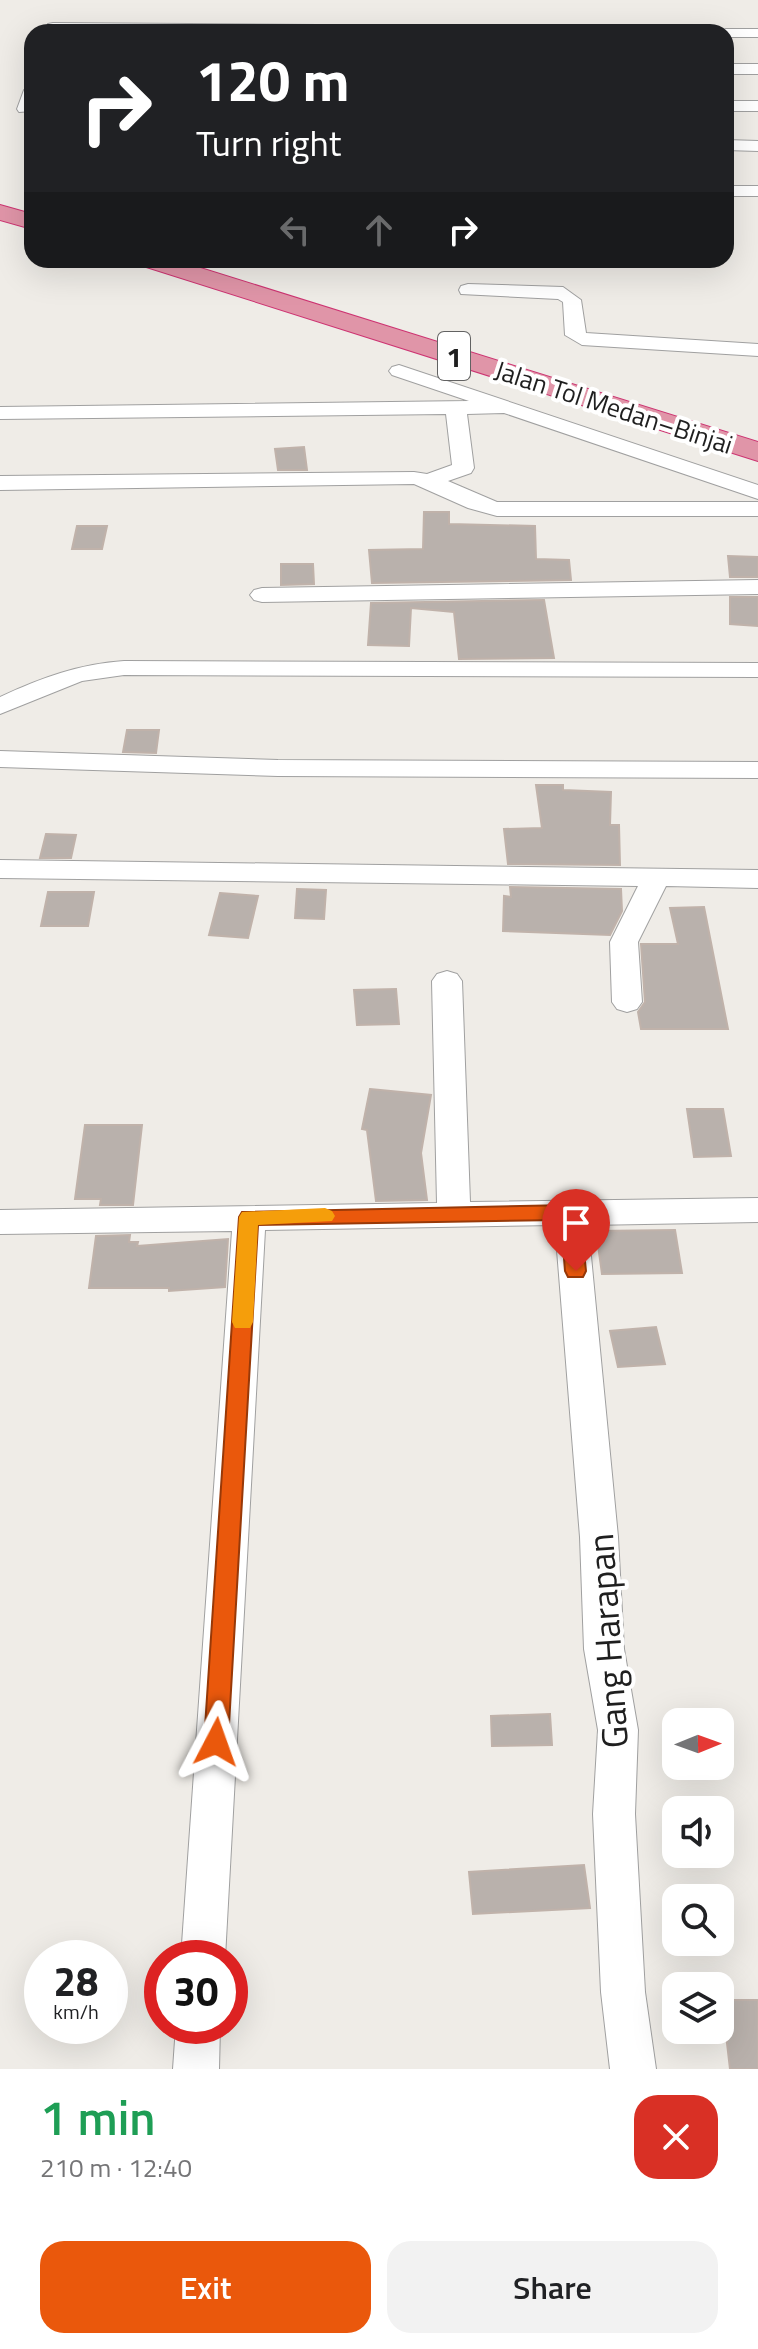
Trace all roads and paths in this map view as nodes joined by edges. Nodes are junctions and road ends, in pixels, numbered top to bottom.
1 (734, 33) edge
2 (758, 33) edge
3 (734, 69) edge
4 (758, 69) edge
5 (734, 106) edge
6 (758, 106) edge
7 (734, 145) edge
8 (758, 146) edge
9 (734, 191) edge
10 (758, 191) edge
11 (0, 195) edge
12 (24, 203) edge
13 (0, 212) edge
14 (24, 220) edge
15 (174, 268) edge
16 (226, 268) edge
17 (468, 290) dead end
18 (758, 350) edge
19 (399, 371) dead end
20 (505, 407) junction
21 (456, 408) junction
22 (0, 413) edge
23 (758, 433) edge
24 (758, 452) edge
25 (431, 480) junction
26 (0, 483) edge
27 (758, 492) edge
28 (758, 509) edge
29 (758, 587) edge
30 (262, 595) dead end
31 (758, 670) edge
32 (0, 706) edge
33 (0, 759) edge
34 (758, 770) edge
35 (0, 869) edge
36 (656, 878) junction
37 (758, 879) edge
38 (447, 981) dead end
39 (627, 1002) dead end
40 (758, 1210) edge
41 (570, 1212) junction
42 (454, 1213) junction
43 (249, 1217) junction
44 (0, 1222) edge
45 (204, 1940) edge
46 (197, 2044) edge
47 (196, 2069) edge
48 (633, 2069) edge

1 - 2 street
3 - 4 street
5 - 6 street
7 - 8 street
9 - 10 street
11 - 12 highway
13 - 14 highway
15 - 24 highway, Jalan Tol Medan–Binjai / 1
16 - 23 highway, Jalan Tol Medan–Binjai / 1
17 - 18 street
19 - 20 street
20 - 21 street
20 - 27 street
21 - 22 street
21 - 25 street
25 - 26 street
25 - 28 street
29 - 30 street
31 - 32 street
33 - 34 street
35 - 36 street
36 - 37 street
36 - 39 street
38 - 42 street
40 - 41 street
41 - 42 street
41 - 48 street, Gang Harapan
42 - 43 street
43 - 44 street
43 - 45 street
46 - 47 street

